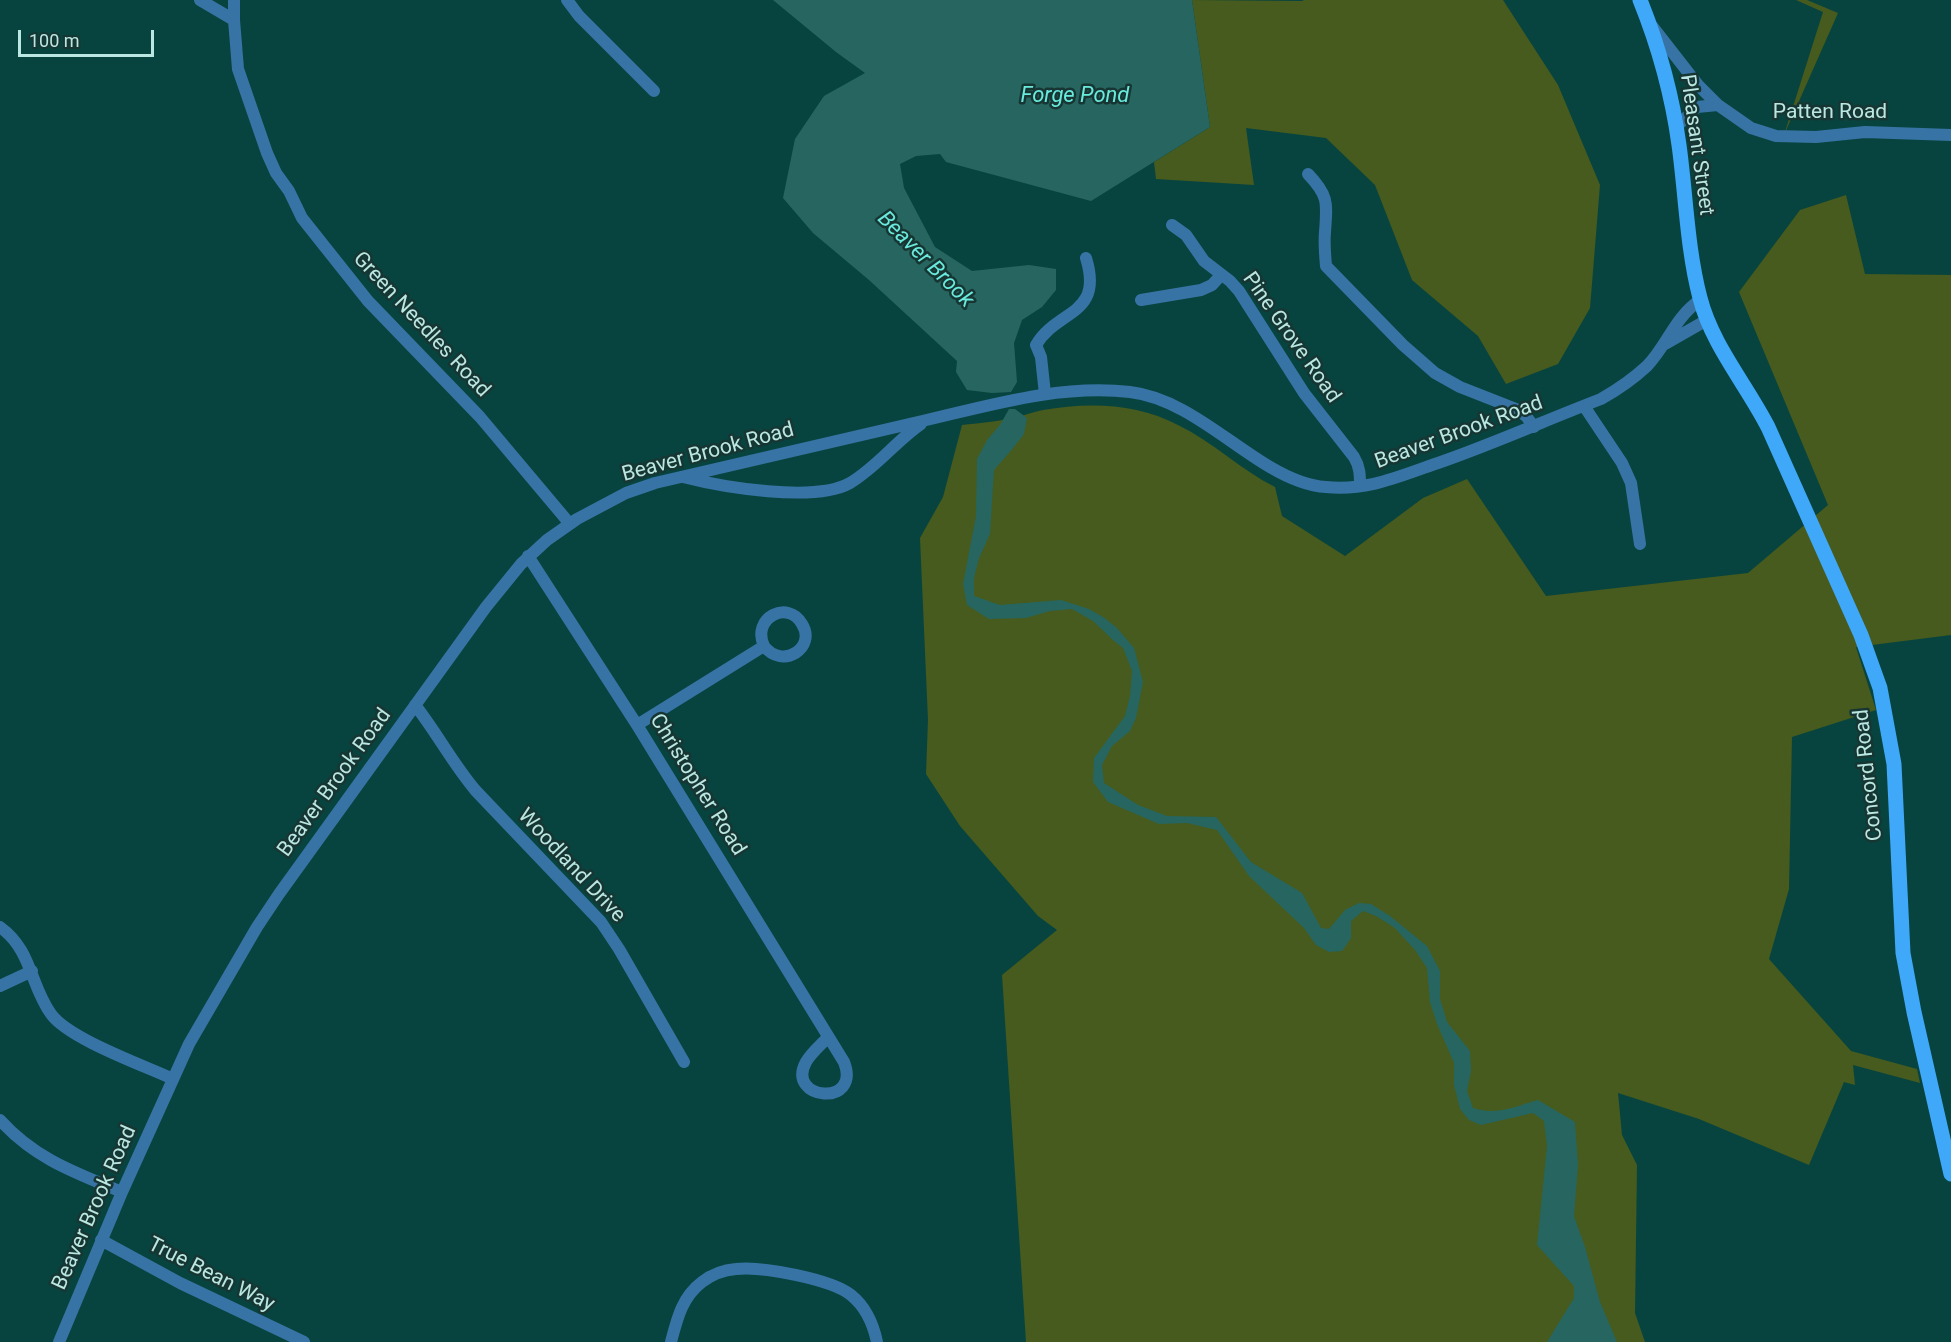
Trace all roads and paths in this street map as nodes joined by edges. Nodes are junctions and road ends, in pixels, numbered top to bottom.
1 (200, 0) edge
2 (234, 0) edge
3 (567, 0) edge
4 (1640, 0) edge
5 (234, 20) junction
6 (1648, 20) junction
7 (654, 91) dead end
8 (1718, 105) junction
9 (1676, 127) junction
10 (1951, 135) edge
11 (1308, 174) dead end
12 (1172, 225) dead end
13 (1086, 258) dead end
14 (1221, 275) junction
15 (1141, 300) dead end
16 (1700, 300) junction
17 (1707, 320) junction
18 (1662, 346) junction
19 (1041, 394) junction
20 (1584, 406) junction
21 (925, 421) junction
22 (1534, 427) junction
23 (682, 477) junction
24 (1360, 486) junction
25 (570, 524) junction
26 (1640, 544) dead end
27 (528, 556) junction
28 (764, 646) dead end
29 (415, 705) junction
30 (637, 725) junction
31 (0, 927) edge
32 (32, 971) junction
33 (0, 986) edge
34 (828, 1037) junction
35 (684, 1062) dead end
36 (173, 1079) junction
37 (0, 1120) edge
38 (1951, 1174) edge
39 (122, 1192) junction
40 (101, 1240) junction
41 (59, 1342) edge
42 (304, 1342) edge
43 (671, 1342) edge
44 (877, 1342) edge

1 - 5 street
2 - 5 street, Green Needles Road
3 - 7 street
4 - 6 main road, Pleasant Street
5 - 25 street, Green Needles Road
6 - 8 street, Patten Road
6 - 9 main road, Pleasant Street
8 - 9 street
8 - 10 street, Patten Road
9 - 16 main road, Pleasant Street
11 - 22 street
12 - 14 street, Pine Grove Road
13 - 19 street
14 - 15 street
14 - 24 street, Pine Grove Road
16 - 17 main road, Concord Road
16 - 18 street, Beaver Brook Road
17 - 18 street, Beaver Brook Road
17 - 38 main road, Concord Road
18 - 20 street, Beaver Brook Road
19 - 21 street, Beaver Brook Road
19 - 24 street, Beaver Brook Road
20 - 22 street, Beaver Brook Road
20 - 26 street
21 - 23 street, Beaver Brook Road
21 - 23 street
22 - 24 street, Beaver Brook Road
23 - 25 street, Beaver Brook Road
25 - 27 street, Beaver Brook Road
27 - 29 street, Beaver Brook Road
27 - 30 street, Christopher Road
28 - 30 street
29 - 35 street, Woodland Drive
29 - 36 street, Beaver Brook Road
30 - 34 street, Christopher Road
31 - 32 street
32 - 33 street
32 - 36 street
34 - 34 street, Christopher Road
36 - 39 street, Beaver Brook Road
37 - 39 street
39 - 40 street, Beaver Brook Road
40 - 41 street, Beaver Brook Road
40 - 42 street, True Bean Way
43 - 44 street

